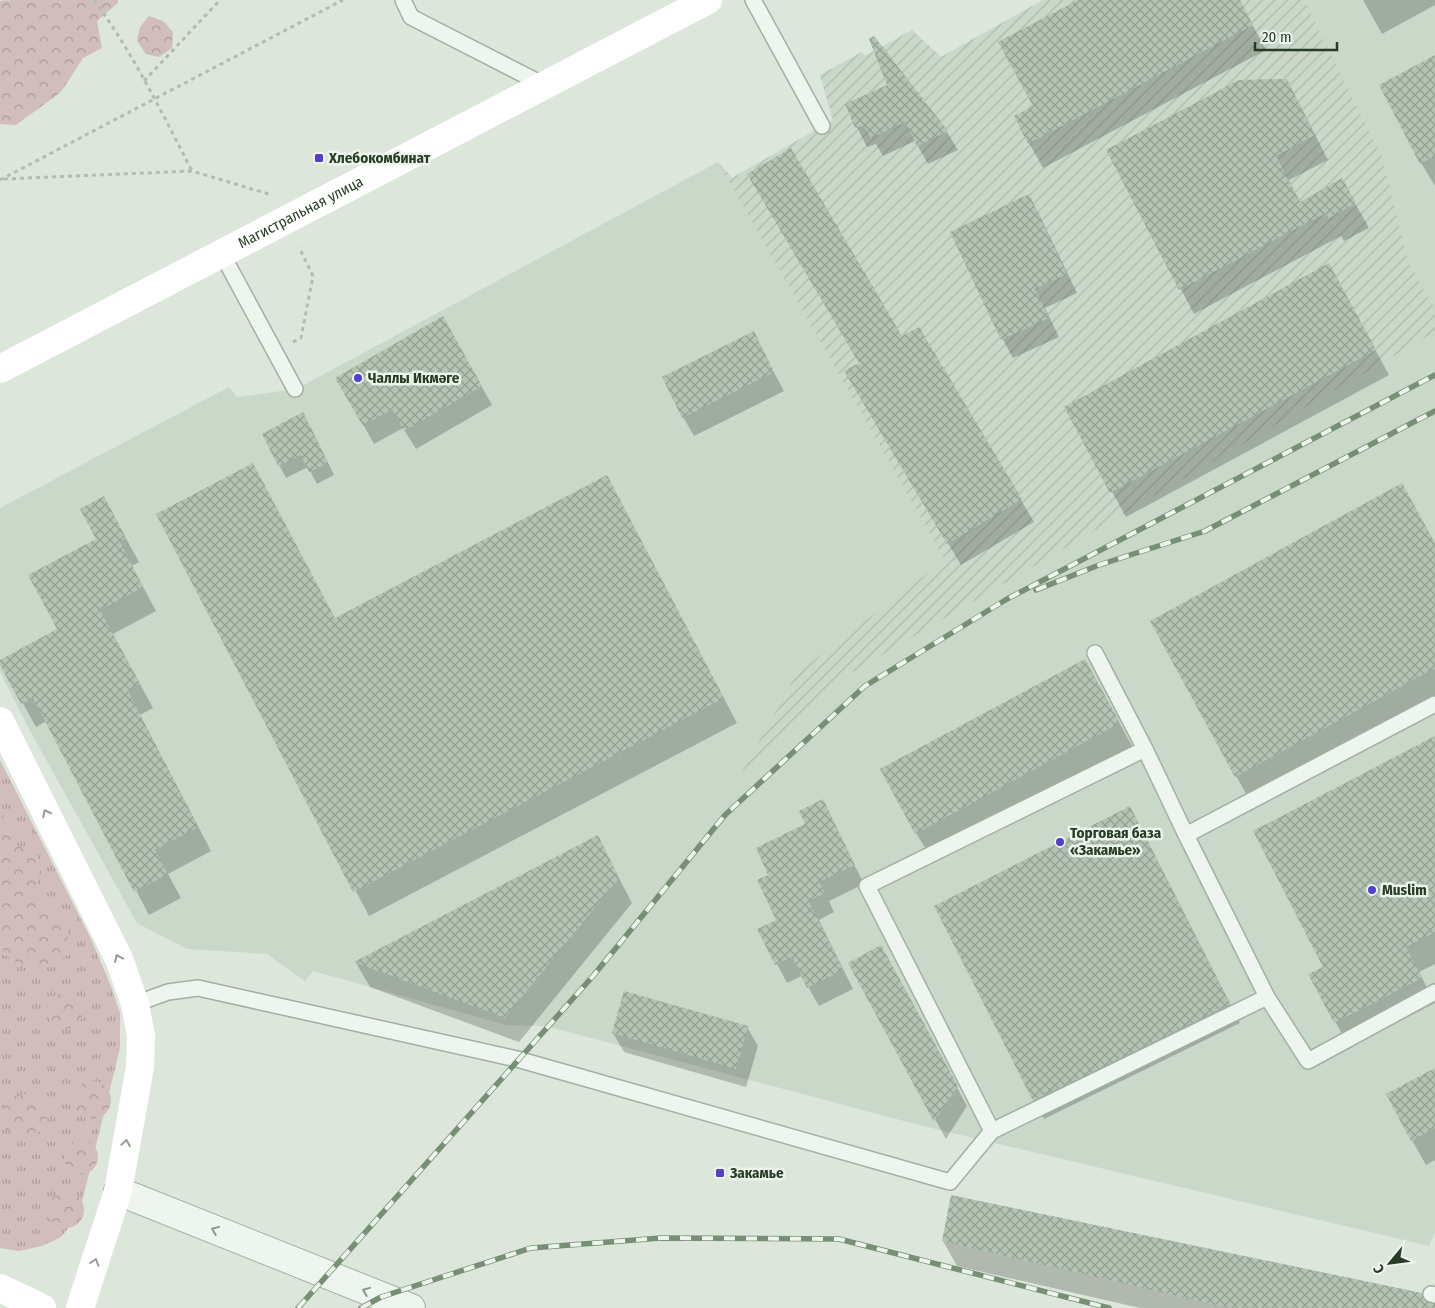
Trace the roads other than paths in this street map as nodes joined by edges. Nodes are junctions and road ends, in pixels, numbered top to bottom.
1 (403, 0) edge
2 (708, 0) edge
3 (753, 0) edge
4 (544, 85) junction
5 (822, 126) dead end
6 (222, 254) junction
7 (0, 369) edge
8 (296, 389) dead end
9 (1095, 653) dead end
10 (1435, 704) edge
11 (0, 721) edge
12 (1145, 749) junction
13 (1186, 835) junction
14 (1435, 992) edge
15 (1267, 997) junction
16 (135, 1004) junction
17 (992, 1131) junction
18 (118, 1191) junction
19 (0, 1288) edge
20 (42, 1308) edge
21 (80, 1308) edge
22 (411, 1308) edge

1 - 4 lane
2 - 4 main road, Магистральная улица
3 - 5 lane
4 - 6 main road, Магистральная улица
6 - 7 main road, Магистральная улица
6 - 8 lane
9 - 12 lane
10 - 13 lane
16 -> 11 main road
12 - 13 lane
12 - 17 lane
13 - 15 lane
14 - 15 lane
15 - 17 lane
16 - 17 lane
18 -> 16 main road
21 -> 18 main road
22 -> 18 street
19 - 20 main road

